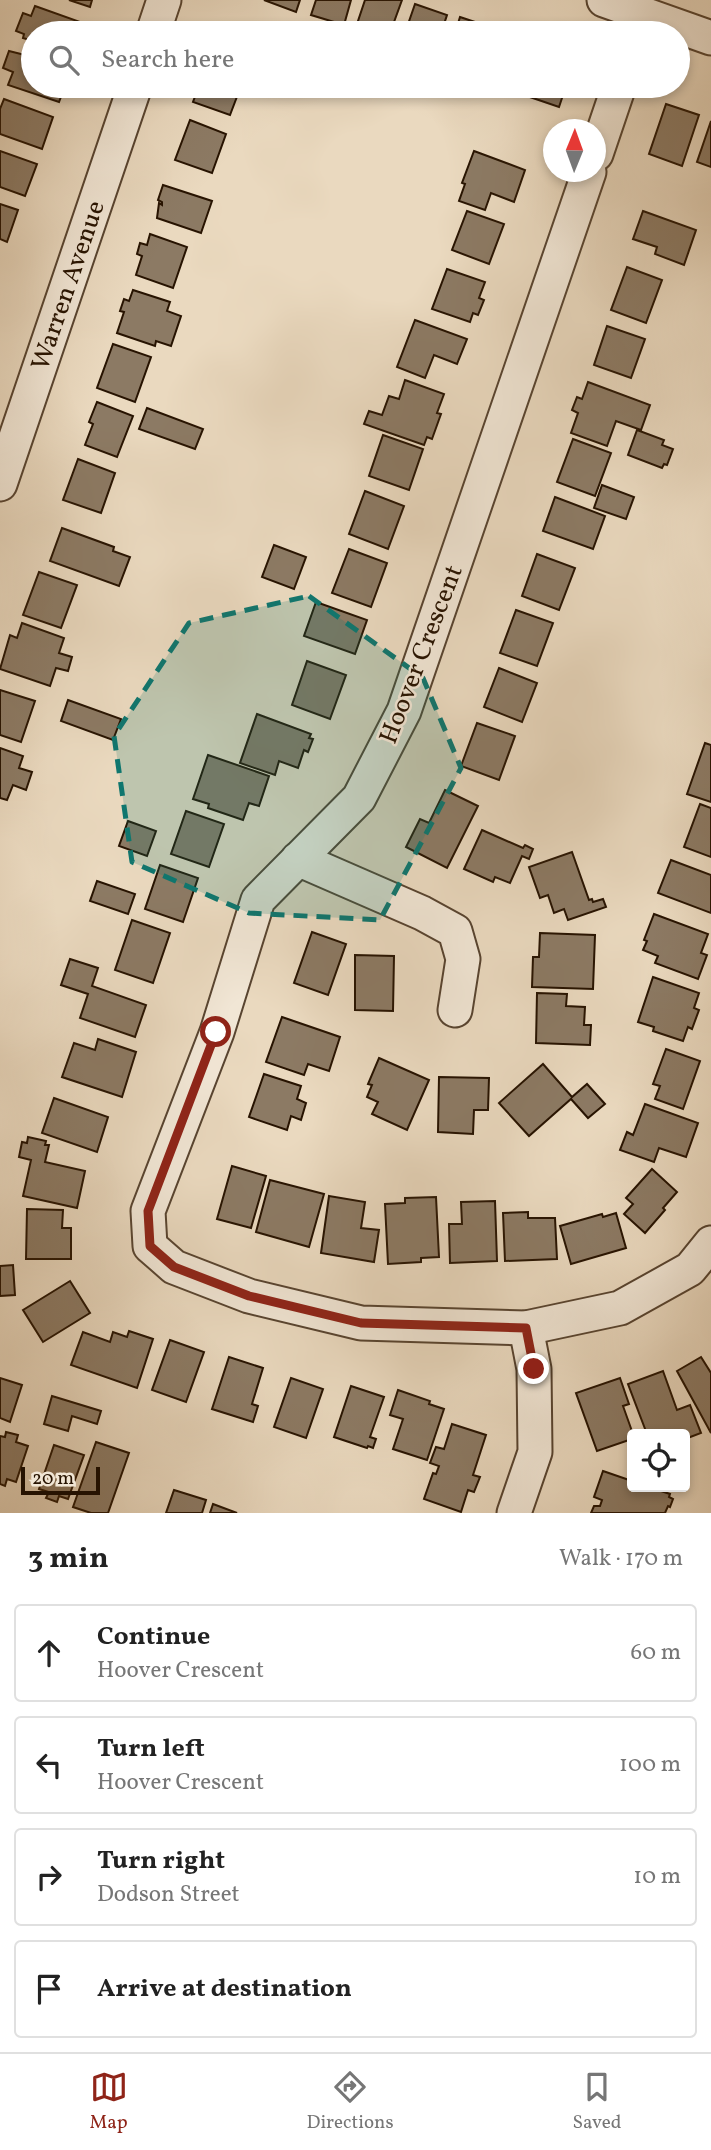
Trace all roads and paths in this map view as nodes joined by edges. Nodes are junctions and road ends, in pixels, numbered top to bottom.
1 (164, 0) edge
2 (604, 0) edge
3 (157, 21) edge
4 (636, 21) edge
5 (690, 34) edge
6 (711, 38) edge
7 (131, 98) edge
8 (615, 98) edge
9 (606, 124) edge
10 (586, 182) edge
11 (0, 485) edge
12 (298, 859) junction
13 (456, 1010) dead end
14 (711, 1244) edge
15 (526, 1328) junction
16 (514, 1513) edge

1 - 3 street
2 - 4 street
5 - 6 street
7 - 11 street, Warren Avenue
8 - 9 street
10 - 12 street, Hoover Crescent
12 - 13 street
12 - 15 street, Hoover Crescent
14 - 15 street, Hoover Crescent
15 - 16 street

